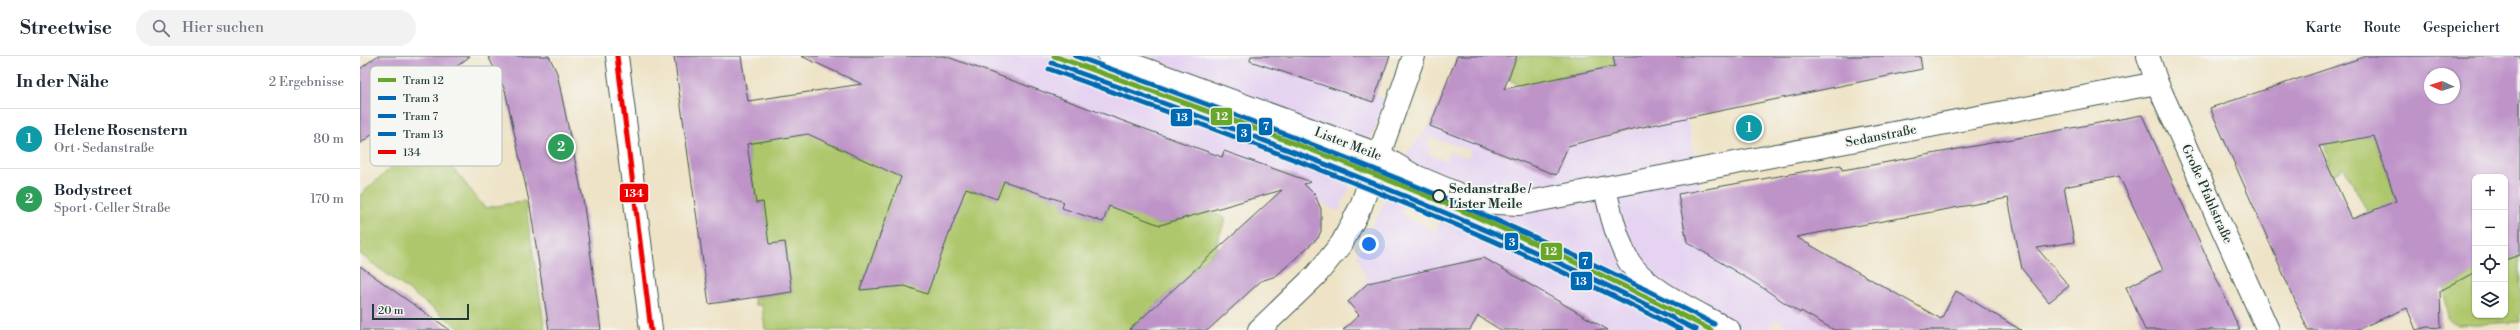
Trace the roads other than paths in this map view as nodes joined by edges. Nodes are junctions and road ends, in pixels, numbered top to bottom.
1 (617, 56) edge
2 (1414, 56) edge
3 (2148, 56) edge
4 (1114, 57) edge
5 (2157, 84) junction
6 (1378, 154) junction
7 (1605, 188) junction
8 (651, 330) edge
9 (1259, 330) edge
10 (1729, 330) edge
11 (2268, 330) edge

1 - 8 street
2 - 6 street
3 - 5 street, Große Pfahlstraße
4 - 6 street, Lister Meile
5 - 7 street, Sedanstraße
5 - 11 street, Große Pfahlstraße
6 - 7 street, Lister Meile
6 - 9 street
7 - 10 street

